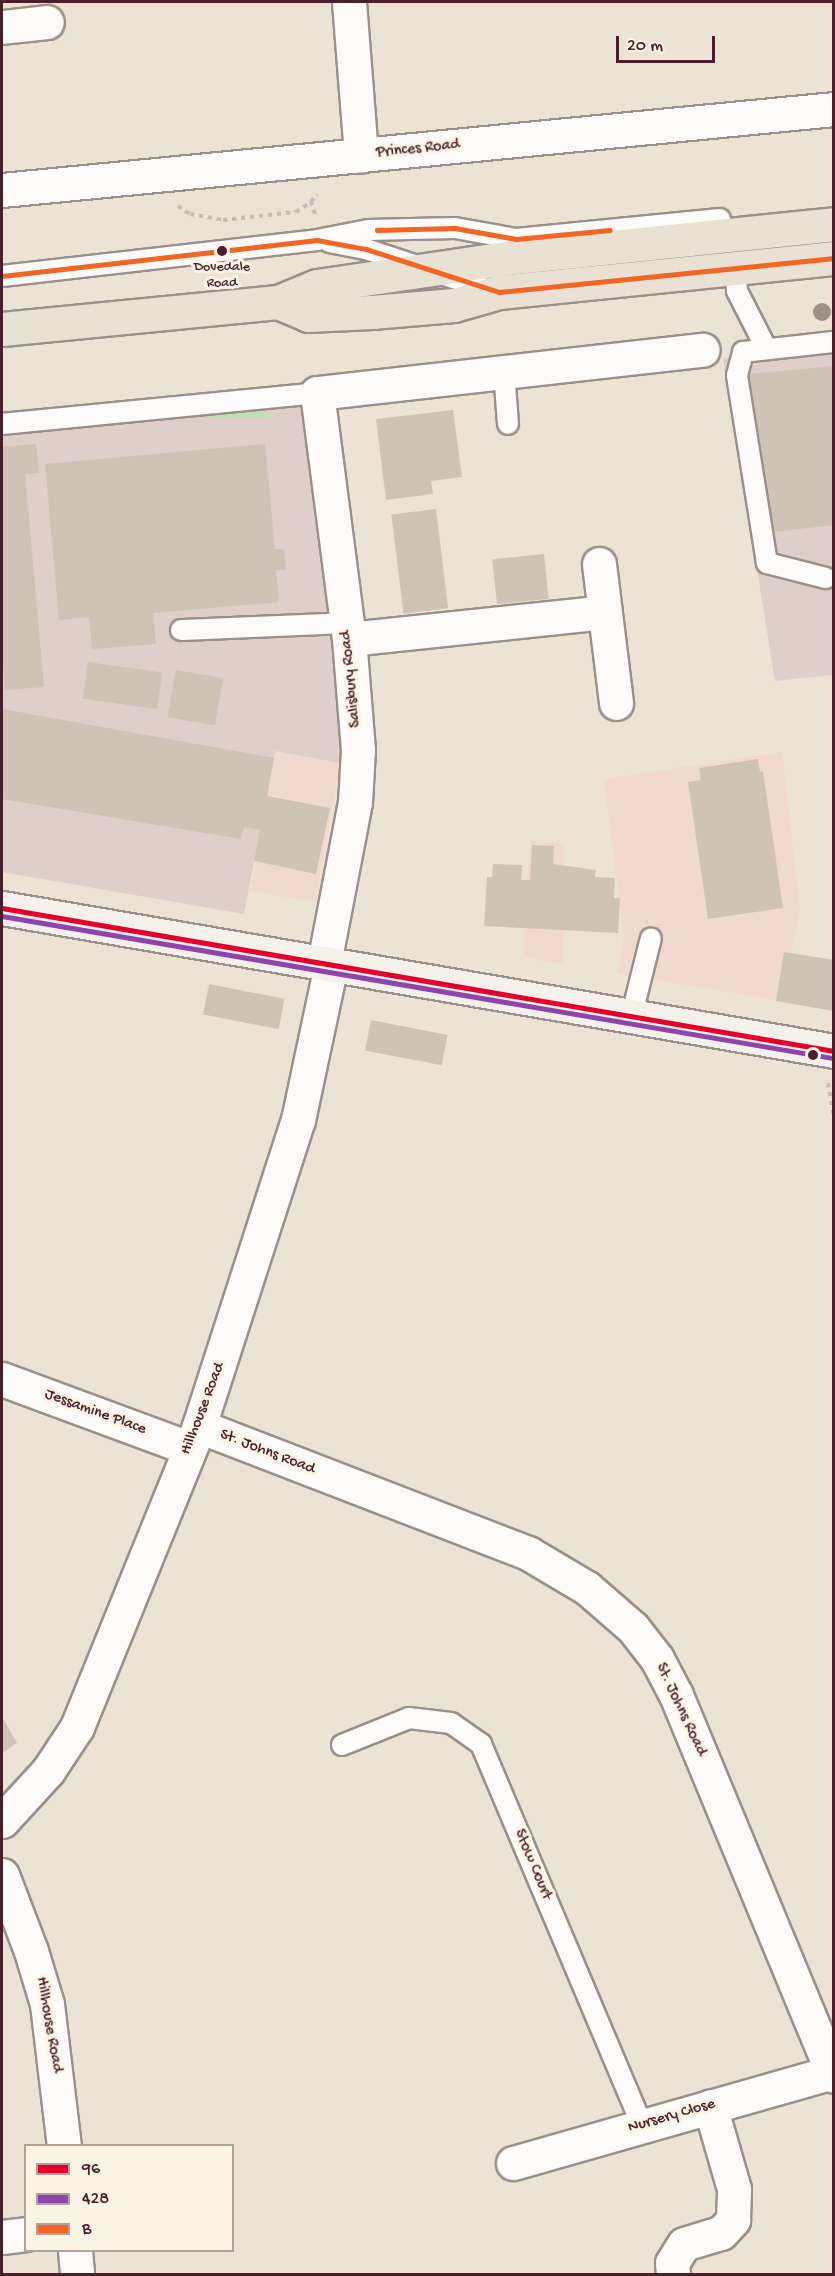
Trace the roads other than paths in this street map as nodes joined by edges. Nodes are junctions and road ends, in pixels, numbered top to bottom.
1 (348, 2) edge
2 (47, 22) dead end
3 (2, 27) edge
4 (834, 109) edge
5 (361, 156) junction
6 (2, 190) edge
7 (834, 209) edge
8 (834, 224) edge
9 (317, 240) junction
10 (834, 258) edge
11 (735, 267) junction
12 (426, 270) junction
13 (2, 276) edge
14 (499, 292) junction
15 (278, 302) junction
16 (2, 329) edge
17 (834, 342) edge
18 (766, 348) junction
19 (703, 350) dead end
20 (504, 371) junction
21 (317, 393) junction
22 (508, 423) dead end
23 (2, 424) edge
24 (599, 564) dead end
25 (826, 578) dead end
26 (605, 612) junction
27 (181, 630) dead end
28 (348, 631) junction
29 (616, 703) dead end
30 (2, 908) edge
31 (651, 938) dead end
32 (328, 964) junction
33 (631, 1018) junction
34 (834, 1052) edge
35 (2, 1379) edge
36 (194, 1437) junction
37 (342, 1745) dead end
38 (2, 1821) edge
39 (2, 1875) edge
40 (831, 2061) edge
41 (710, 2106) junction
42 (642, 2125) junction
43 (64, 2144) edge
44 (513, 2163) dead end
45 (24, 2235) edge
46 (2, 2237) edge
47 (75, 2252) edge
48 (77, 2274) edge
49 (674, 2274) edge

1 - 5 street
2 - 3 street
4 - 5 street, Princes Road
5 - 6 street, Princes Road
7 - 9 lane
8 - 12 main road
9 - 12 lane
9 - 13 lane
10 - 11 main road
11 - 14 main road
11 - 18 lane
12 - 14 lane
12 - 15 main road
14 - 15 main road
15 - 16 main road
17 - 18 lane
18 - 25 lane
19 - 20 street
20 - 21 street
20 - 22 lane
21 - 23 lane
21 - 28 street, Salisbury Road
24 - 26 street
26 - 28 street
26 - 29 street
27 - 28 lane
28 - 32 street, Salisbury Road
30 - 32 main road
31 - 33 lane
32 - 33 main road
32 - 36 street, Hillhouse Road
33 - 34 main road
35 - 36 street, Jessamine Place
36 - 38 street, Hillhouse Road
36 - 40 street, St. Johns Road
37 - 42 lane, Stow Court
39 - 43 street, Hillhouse Road
40 - 41 street, Nursery Close
41 - 42 street, Nursery Close
41 - 49 street
42 - 44 street, Nursery Close
45 - 46 street
47 - 48 street

